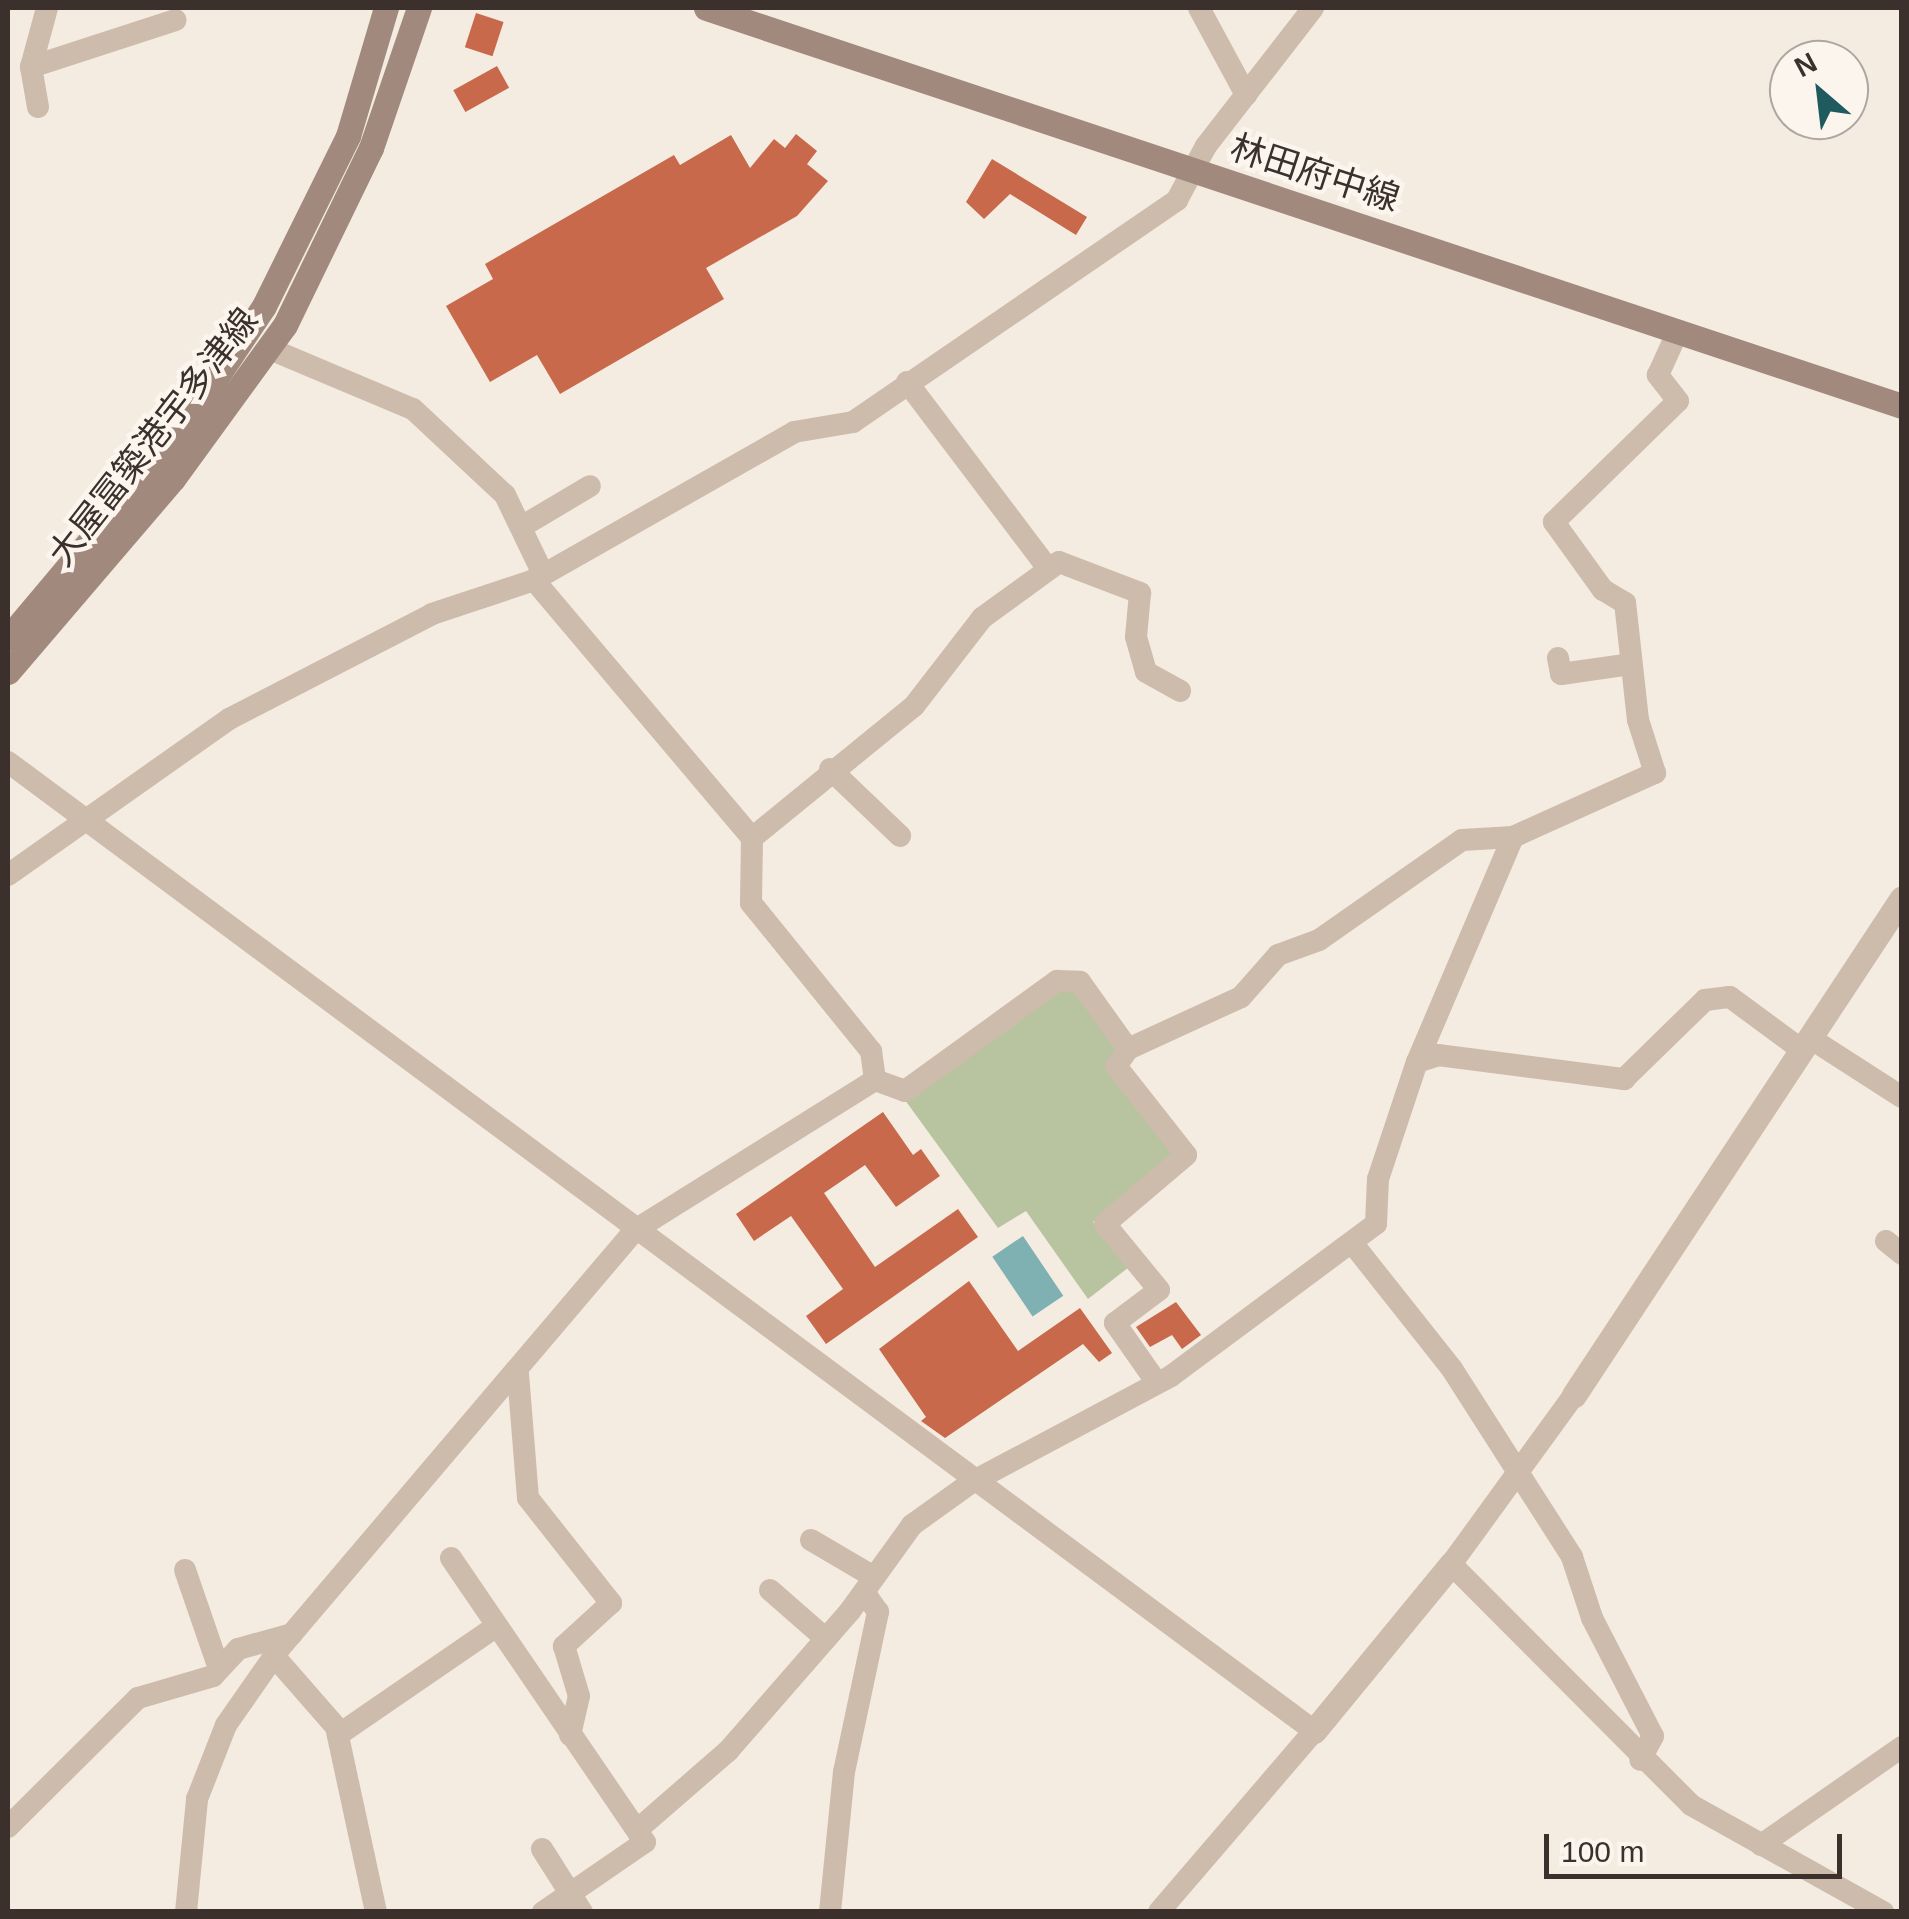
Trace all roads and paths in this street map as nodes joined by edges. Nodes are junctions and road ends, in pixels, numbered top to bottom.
1 (46, 8) edge
2 (386, 8) edge
3 (420, 8) edge
4 (706, 8) edge
5 (1198, 8) edge
6 (1313, 8) edge
7 (176, 20) dead end
8 (31, 67) junction
9 (1246, 95) junction
10 (38, 107) dead end
11 (1194, 169) junction
12 (1678, 331) junction
13 (270, 349) junction
14 (907, 382) junction
15 (1902, 406) edge
16 (590, 486) dead end
17 (521, 527) junction
18 (1047, 567) junction
19 (539, 577) junction
20 (8, 638) edge
21 (1558, 658) dead end
22 (1630, 664) junction
23 (8, 672) edge
24 (1180, 690) dead end
25 (8, 762) edge
26 (830, 769) junction
27 (86, 818) junction
28 (900, 836) dead end
29 (752, 838) junction
30 (1513, 838) junction
31 (8, 874) edge
32 (1902, 898) edge
33 (1806, 1044) junction
34 (1128, 1049) junction
35 (1417, 1062) junction
36 (875, 1080) junction
37 (1902, 1097) edge
38 (635, 1230) junction
39 (1352, 1244) junction
40 (518, 1374) junction
41 (1157, 1383) junction
42 (1574, 1395) joint
43 (1518, 1474) junction
44 (972, 1482) junction
45 (811, 1540) dead end
46 (451, 1558) dead end
47 (1451, 1564) junction
48 (185, 1570) dead end
49 (869, 1585) junction
50 (770, 1590) dead end
51 (495, 1628) junction
52 (292, 1634) junction
53 (826, 1639) junction
54 (274, 1656) junction
55 (219, 1669) junction
56 (1314, 1731) junction
57 (338, 1735) junction
58 (570, 1735) junction
59 (1902, 1747) edge
60 (1640, 1760) junction
61 (8, 1827) edge
62 (637, 1830) junction
63 (1761, 1845) junction
64 (542, 1849) dead end
65 (576, 1902) edge
66 (186, 1912) edge
67 (376, 1912) edge
68 (543, 1912) edge
69 (830, 1912) edge
70 (1159, 1912) edge
71 (1882, 1912) edge

1 - 8 street
2 - 20 main road, 大屋冨築港宇多津線
3 - 13 main road, 大屋冨築港宇多津線
4 - 11 main road, 林田府中線
5 - 9 street
6 - 9 street
7 - 8 street
8 - 10 street
9 - 11 street
11 - 12 main road, 林田府中線
11 - 14 street
12 - 15 main road, 林田府中線
12 - 22 street
13 - 17 street
13 - 23 main road, 大屋冨築港宇多津線
14 - 18 street
14 - 19 street
16 - 17 street
17 - 19 street
18 - 24 street
18 - 26 street
19 - 27 street
19 - 29 street
21 - 22 street
22 - 30 street
25 - 27 street
26 - 28 street
26 - 29 street
27 - 31 street
27 - 38 street
29 - 36 street
30 - 34 street
30 - 35 street
32 - 33 street
33 - 35 street
33 - 37 street
33 - 42 street
34 - 36 street
34 - 41 street
35 - 39 street
36 - 38 street
38 - 40 street
38 - 44 street
39 - 41 street
39 - 43 street
40 - 52 street
40 - 58 street
41 - 44 street
42 - 43 street
43 - 47 street
43 - 60 street
44 - 49 street
44 - 56 street
45 - 49 street
46 - 51 street
47 - 56 street
47 - 60 street
48 - 55 street
49 - 53 street
49 - 69 street
50 - 53 street
51 - 57 street
51 - 58 street
52 - 54 street
52 - 55 street
53 - 62 street
54 - 57 street
54 - 66 street
55 - 61 street
56 - 70 street
57 - 67 street
58 - 62 street
59 - 63 street
60 - 63 street
62 - 65 street
63 - 71 street
64 - 65 street
65 - 68 street

